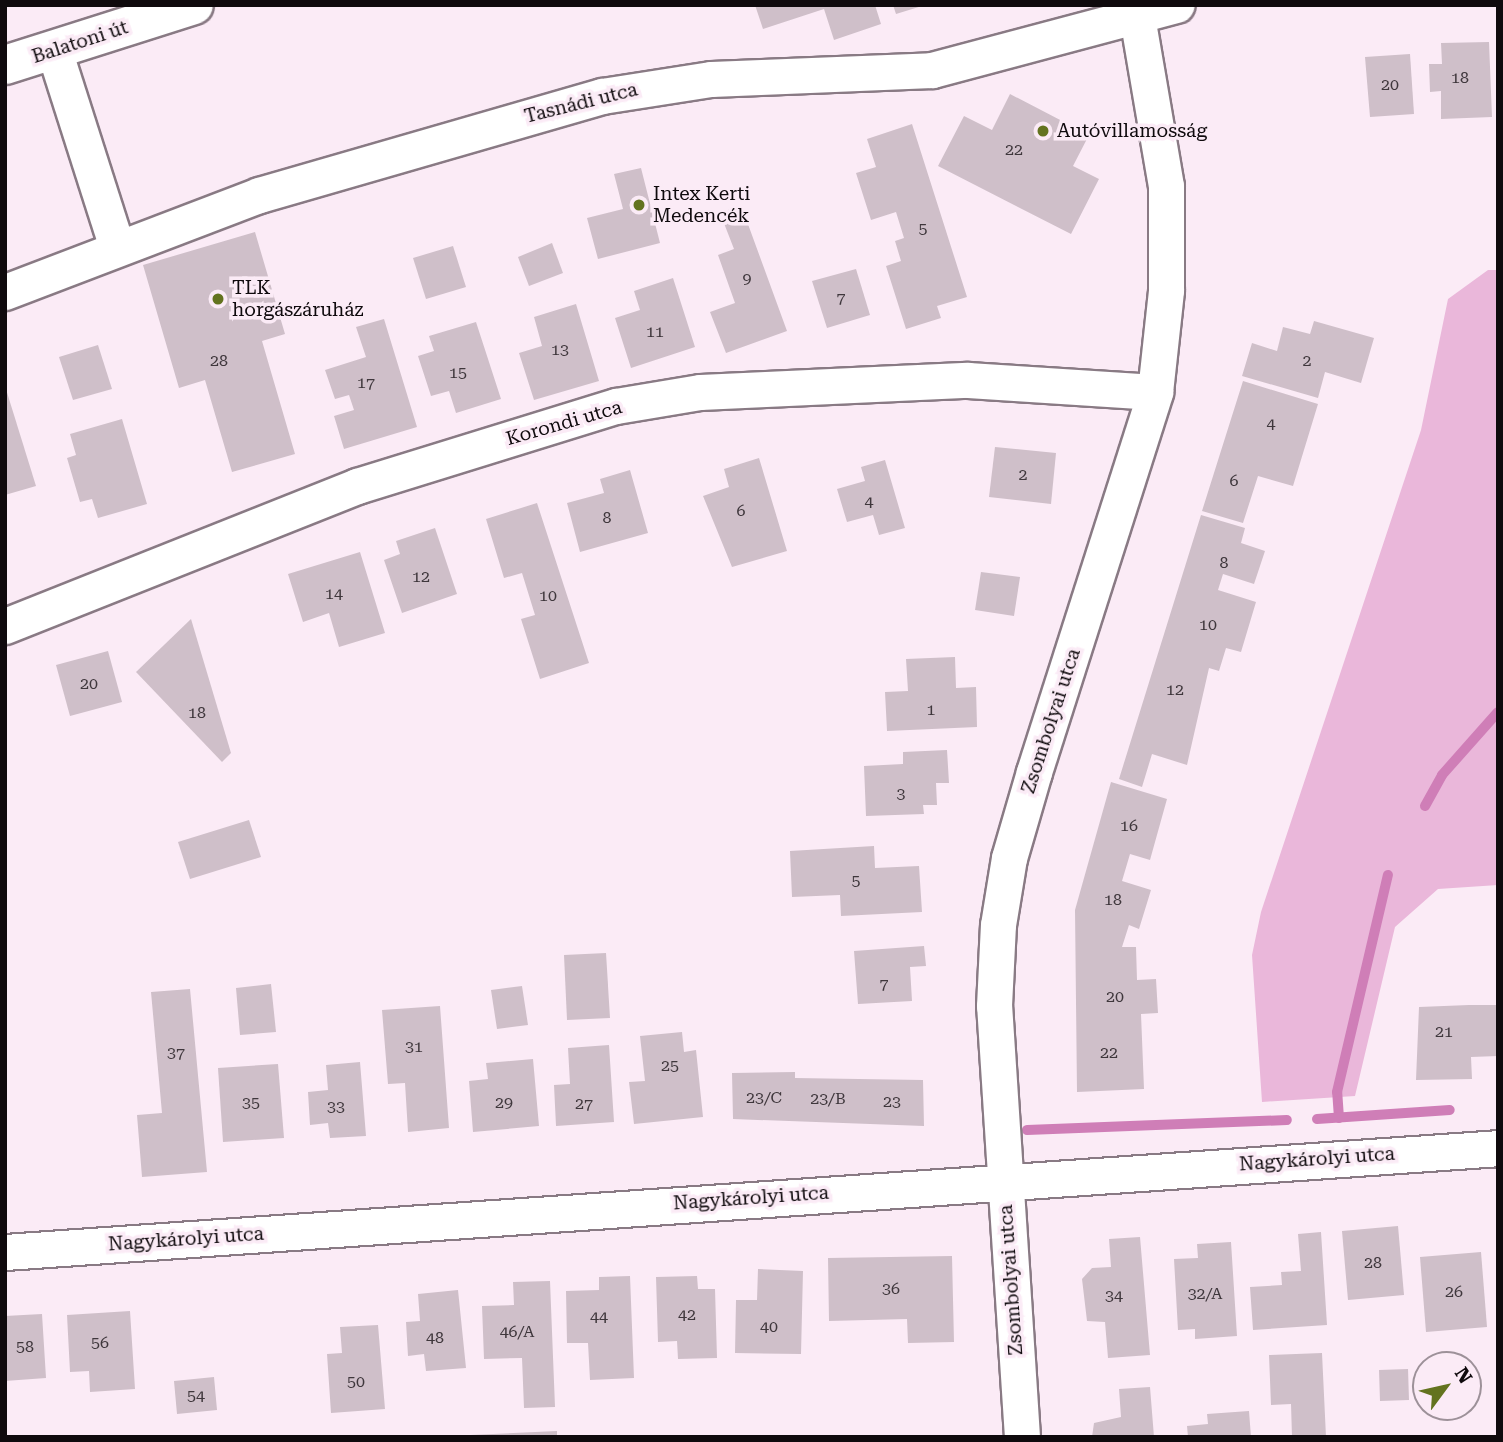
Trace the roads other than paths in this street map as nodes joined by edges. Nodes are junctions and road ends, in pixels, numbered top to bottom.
1 (194, 5) edge
2 (1176, 5) edge
3 (1137, 16) junction
4 (54, 50) junction
5 (5, 65) edge
6 (117, 248) junction
7 (5, 292) edge
8 (1156, 392) junction
9 (5, 626) edge
10 (1498, 1148) edge
11 (1003, 1180) junction
12 (5, 1252) edge
13 (1023, 1437) edge

1 - 4 main road, Balatoni út
2 - 3 street, Tasnádi utca
3 - 6 street, Tasnádi utca
3 - 8 street, Zsombolyai utca
4 - 5 main road, Balatoni út
4 - 6 street
6 - 7 street, Tasnádi utca
8 - 9 street, Korondi utca
8 - 11 street, Zsombolyai utca
10 - 11 street, Nagykárolyi utca
11 - 12 street, Nagykárolyi utca
11 - 13 street, Zsombolyai utca

